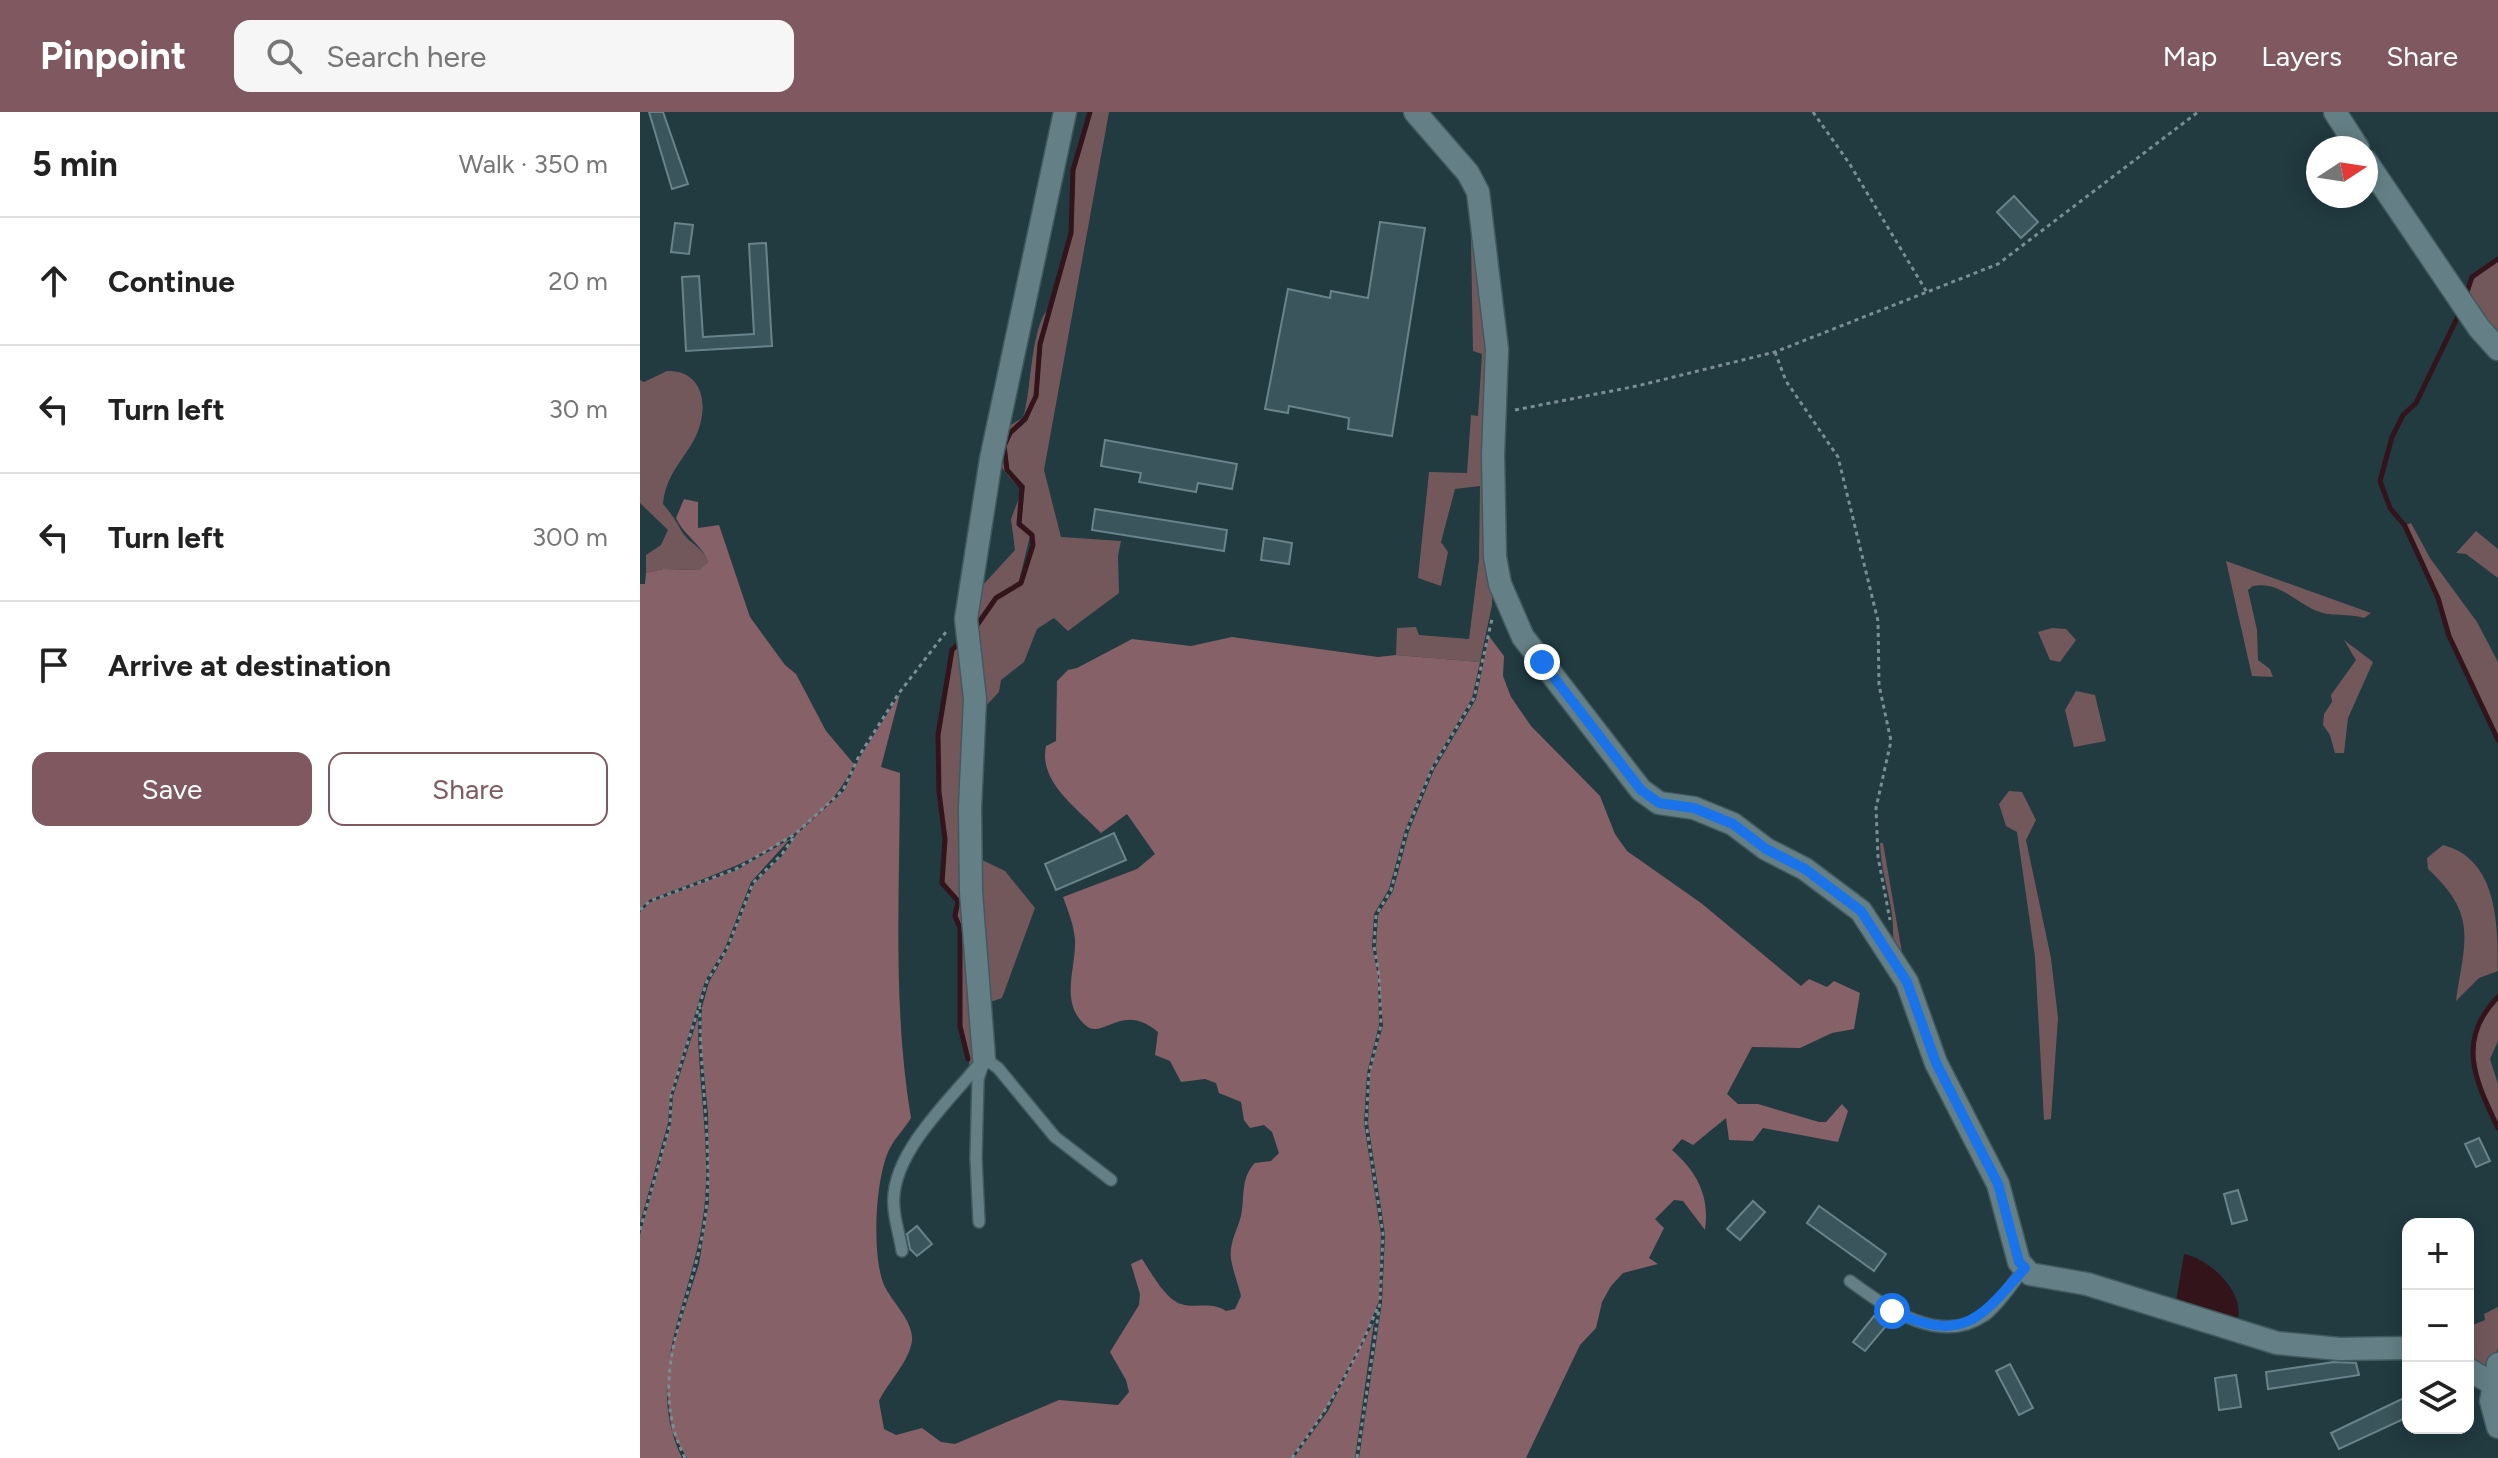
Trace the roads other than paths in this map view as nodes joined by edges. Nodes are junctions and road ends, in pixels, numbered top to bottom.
1 (1065, 112) edge
2 (1415, 112) edge
3 (2335, 112) edge
4 (2350, 136) edge
5 (2378, 179) edge
6 (2498, 349) edge
7 (984, 1058) junction
8 (1111, 1180) dead end
9 (979, 1222) dead end
10 (902, 1251) dead end
11 (2025, 1268) junction
12 (1850, 1281) dead end
13 (2402, 1348) edge
14 (2474, 1370) edge
15 (2496, 1374) edge
16 (2498, 1427) edge

1 - 7 street
2 - 11 street
3 - 4 street
5 - 6 street
7 - 8 lane
7 - 9 lane
7 - 10 lane
11 - 12 lane
11 - 13 street
14 - 15 street
15 - 16 street

